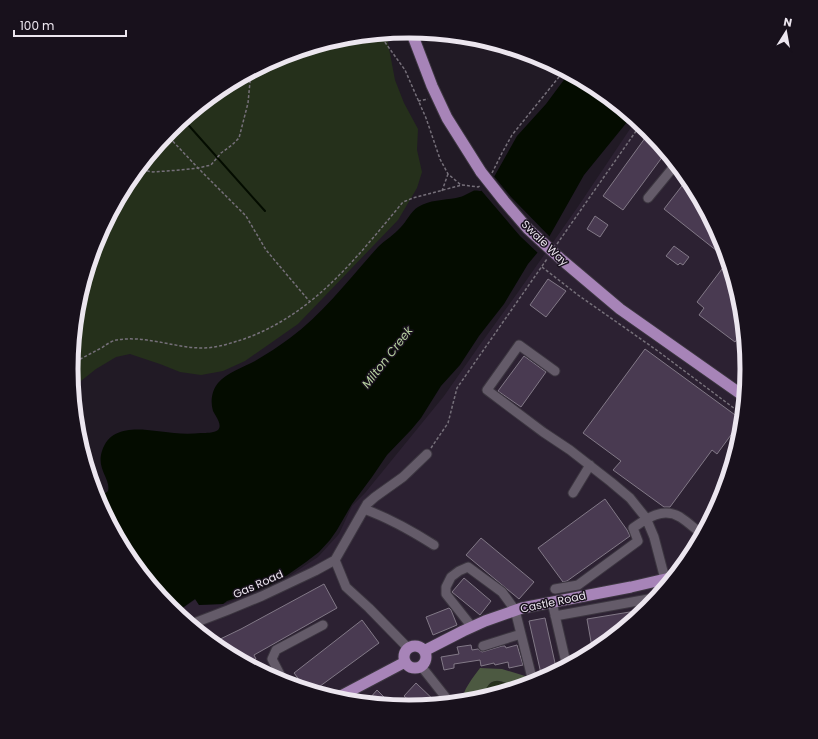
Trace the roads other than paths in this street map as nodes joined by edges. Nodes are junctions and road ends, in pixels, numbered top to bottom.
1 (414, 38) edge
2 (672, 168) edge
3 (648, 198) dead end
4 (555, 371) dead end
5 (740, 393) edge
6 (427, 454) road end
7 (590, 465) junction
8 (573, 493) dead end
9 (364, 509) junction
10 (646, 518) junction
11 (698, 531) edge
12 (434, 545) dead end
13 (335, 560) junction
14 (669, 575) edge
15 (665, 579) edge
16 (555, 589) dead end
17 (648, 599) edge
18 (552, 602) junction
19 (515, 610) junction
20 (555, 616) junction
21 (195, 623) edge
22 (323, 625) dead end
23 (472, 627) junction
24 (521, 634) junction
25 (483, 646) dead end
26 (408, 648) junction
27 (424, 652) junction
28 (405, 662) junction
29 (566, 662) edge
30 (421, 666) junction
31 (280, 675) edge
32 (532, 678) dead end
33 (350, 696) edge
34 (447, 699) edge

1 - 5 main road, Swale Way, bridge
2 - 3 street
4 - 7 street, Castle Road
6 - 9 street
7 - 8 street
7 - 10 street, Castle Road
9 - 12 street
9 - 13 street
10 - 11 street
10 - 14 street, Castle Road
10 - 16 street
13 - 21 street, Gas Road
13 - 26 street
15 - 18 main road, Castle Road
17 - 20 street
18 - 19 main road, Castle Road
18 - 20 street
19 - 23 main road, Castle Road
19 - 23 street
19 - 24 street
20 - 29 street
22 - 31 street
23 - 27 main road, Castle Road
24 - 25 street
24 - 32 street
26 - 27 main road
26 - 28 main road
27 - 30 main road
28 - 30 main road
28 - 33 main road
30 - 34 street

